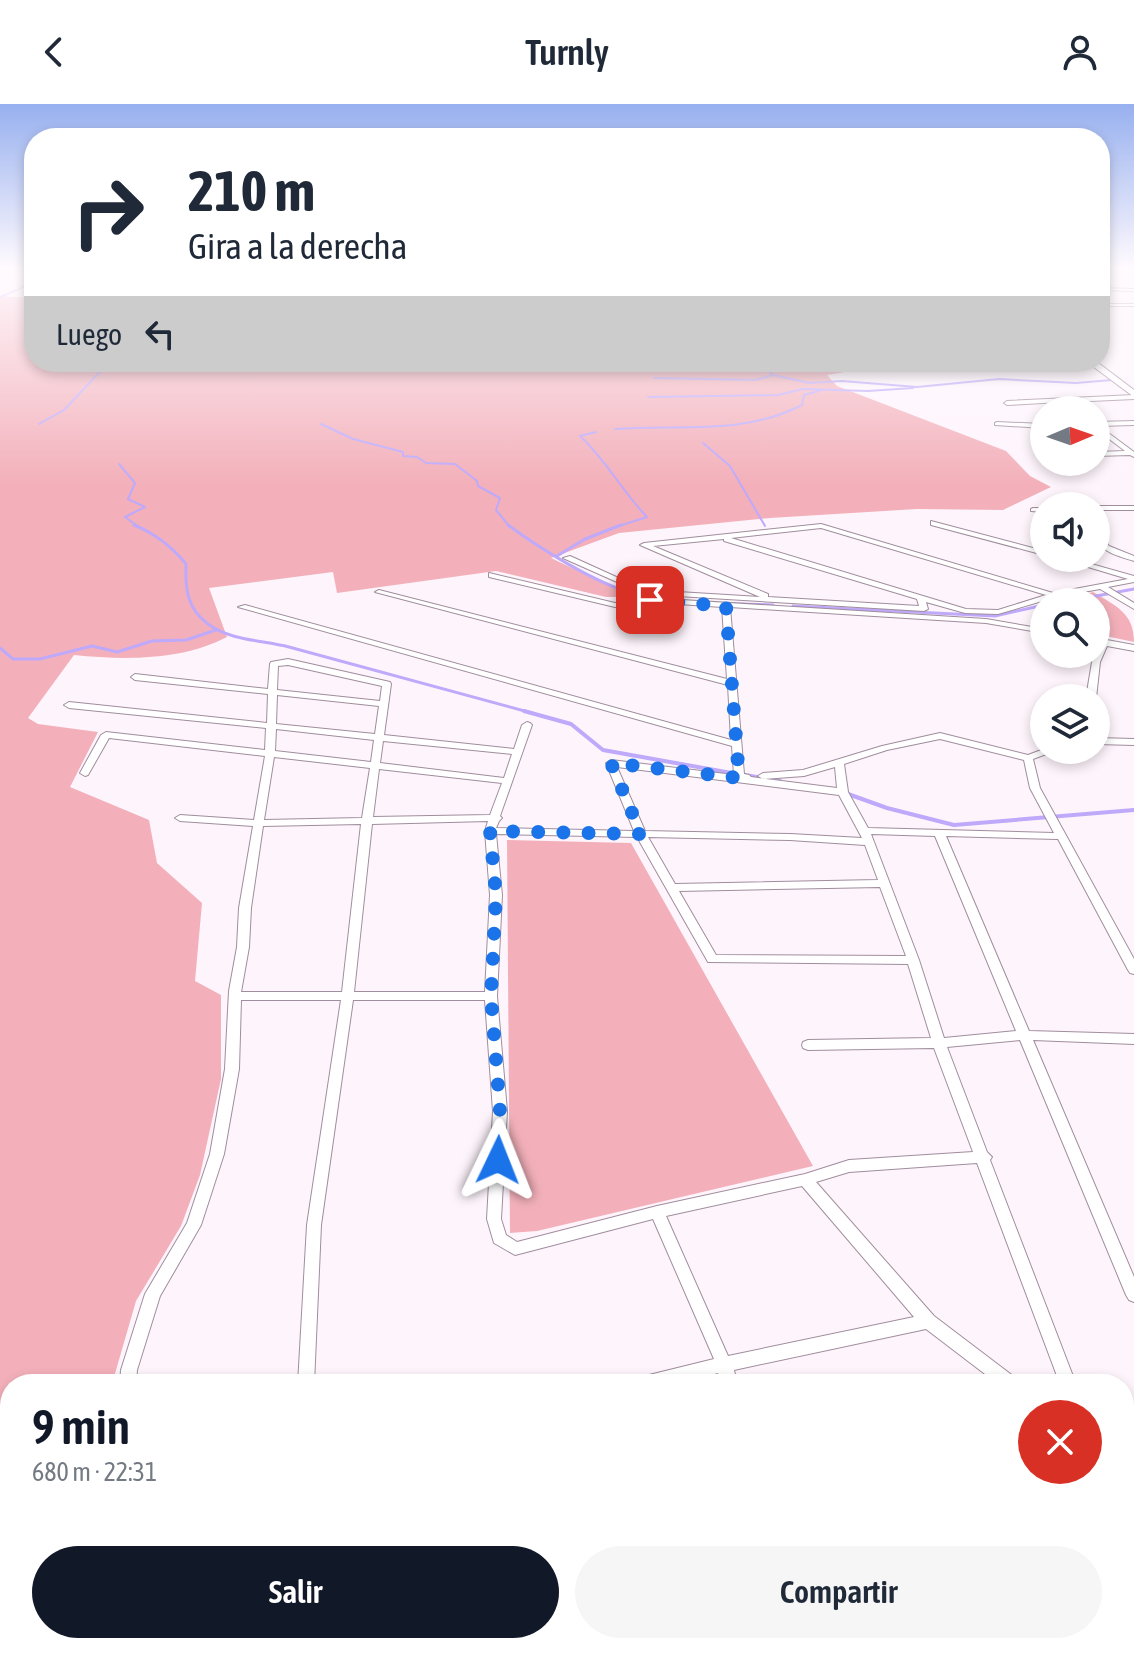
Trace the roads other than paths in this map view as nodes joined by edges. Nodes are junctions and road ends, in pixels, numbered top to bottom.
1 (1110, 366) edge
2 (1104, 372) edge
3 (1134, 384) edge
4 (1122, 385) junction
5 (1134, 395) edge
6 (1110, 397) edge
7 (1030, 402) edge
8 (1007, 403) dead end
9 (1134, 423) edge
10 (997, 424) dead end
11 (1110, 424) edge
12 (1030, 425) edge
13 (1110, 436) edge
14 (1133, 453) edge
15 (1110, 454) edge
16 (1110, 508) edge
17 (1134, 508) edge
18 (934, 523) dead end
19 (723, 537) junction
20 (1030, 549) edge
21 (1110, 550) edge
22 (567, 558) dead end
23 (1134, 559) edge
24 (1110, 572) edge
25 (492, 575) dead end
26 (1134, 579) edge
27 (1103, 587) junction
28 (1030, 588) edge
29 (1097, 588) edge
30 (379, 592) dead end
31 (921, 598) junction
32 (775, 600) junction
33 (1030, 602) edge
34 (726, 606) junction
35 (242, 607) dead end
36 (1134, 607) edge
37 (789, 609) junction
38 (1030, 629) edge
39 (1110, 644) edge
40 (1134, 648) edge
41 (135, 677) dead end
42 (731, 683) junction
43 (272, 693) junction
44 (384, 704) junction
45 (69, 705) dead end
46 (527, 725) dead end
47 (271, 726) junction
48 (379, 737) junction
49 (1110, 741) edge
50 (1134, 742) edge
51 (736, 744) junction
52 (270, 752) junction
53 (518, 752) junction
54 (1028, 758) joint
55 (839, 763) junction
56 (375, 765) junction
57 (85, 773) dead end
58 (739, 778) junction
59 (508, 781) junction
60 (843, 792) junction
61 (180, 818) dead end
62 (367, 820) junction
63 (257, 823) junction
64 (494, 824) junction
65 (939, 833) junction
66 (641, 834) junction
67 (867, 836) junction
68 (1060, 836) junction
69 (883, 883) junction
70 (671, 888) junction
71 (913, 960) junction
72 (1134, 970) edge
73 (348, 995) junction
74 (235, 996) junction
75 (491, 996) junction
76 (1024, 1035) junction
77 (1134, 1039) edge
78 (939, 1043) junction
79 (808, 1045) dead end
80 (985, 1157) junction
81 (805, 1180) junction
82 (657, 1212) junction
83 (1134, 1295) edge
84 (928, 1321) junction
85 (724, 1364) junction
86 (129, 1374) edge
87 (307, 1374) edge
88 (684, 1374) edge
89 (726, 1374) edge
90 (998, 1374) edge
91 (1064, 1374) edge

1 - 3 main road
2 - 4 main road
3 - 4 main road
4 - 5 main road
5 - 6 street
7 - 8 street
9 - 11 street
10 - 12 street
13 - 14 street
14 - 15 street
16 - 17 street
18 - 20 street
19 - 28 street
19 - 31 street
19 - 32 street
21 - 23 street
22 - 32 street
24 - 26 street
25 - 34 street
26 - 27 street
27 - 29 street
27 - 36 street
30 - 42 street
31 - 32 street
31 - 33 street
32 - 37 street
34 - 37 street
34 - 42 street
35 - 51 street
37 - 38 street
39 - 40 street
41 - 43 street
42 - 51 street
43 - 44 street
43 - 44 street
43 - 47 street
44 - 48 street
45 - 47 street
46 - 53 street
47 - 48 street
47 - 52 street
48 - 53 street
48 - 56 street
49 - 50 street
51 - 58 street
52 - 56 street
52 - 57 street
52 - 63 street
53 - 59 street
54 - 55 street
54 - 68 street
55 - 58 street
55 - 60 street
56 - 59 street
56 - 62 street
58 - 60 street
58 - 66 street
59 - 64 street
60 - 67 street
61 - 63 street
62 - 63 street
62 - 64 street
62 - 73 street
63 - 74 street
64 - 66 street
64 - 75 street
65 - 67 street
65 - 68 street
65 - 76 street
66 - 67 street
66 - 70 street
67 - 69 street
68 - 72 street
69 - 70 street
69 - 71 street
70 - 71 street
71 - 78 street
73 - 74 street
73 - 75 street
73 - 87 street
74 - 86 street
75 - 82 street
76 - 77 street
76 - 78 street
76 - 83 street
78 - 79 street
78 - 80 street
80 - 81 street
80 - 91 street
81 - 82 street
81 - 84 street
82 - 85 street
84 - 85 street
84 - 90 street
85 - 88 street
85 - 89 street

